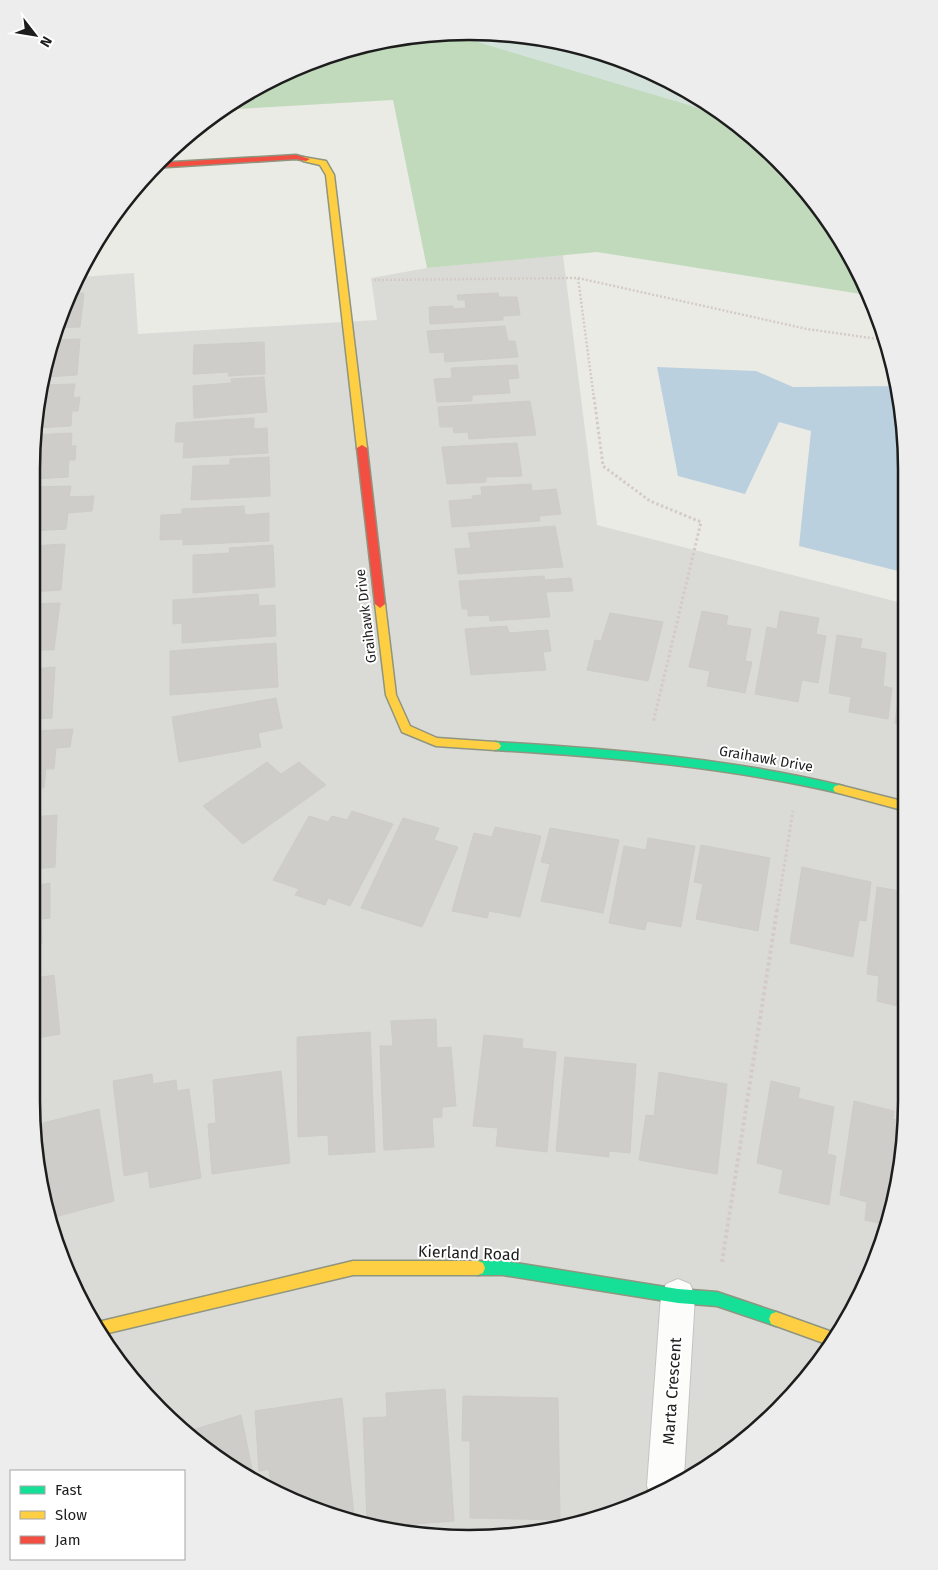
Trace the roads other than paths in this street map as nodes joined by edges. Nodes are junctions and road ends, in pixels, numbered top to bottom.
1 (167, 165) edge
2 (898, 805) edge
3 (678, 1296) junction
4 (105, 1327) edge
5 (827, 1337) edge
6 (665, 1483) edge

1 - 2 street, Graihawk Drive
3 - 4 street, Kierland Road
3 - 5 street, Kierland Road
3 - 6 street, Marta Crescent

